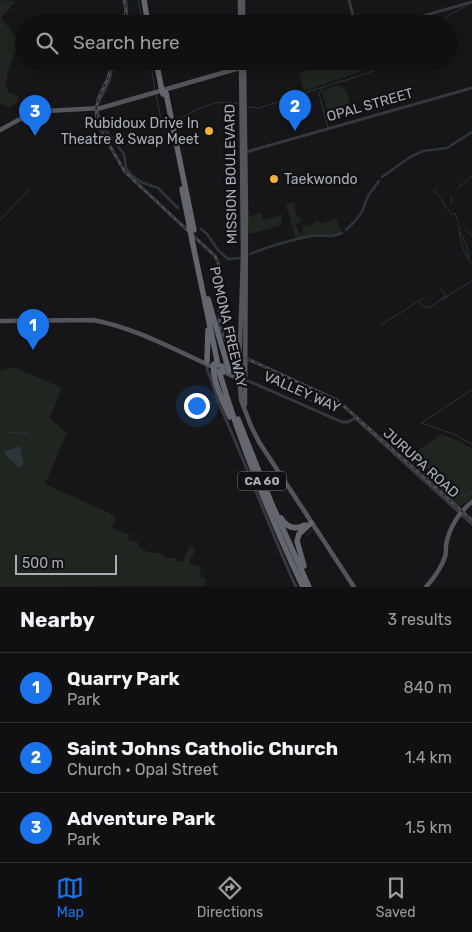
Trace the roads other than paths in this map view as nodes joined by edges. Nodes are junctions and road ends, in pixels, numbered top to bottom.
1 (146, 0) edge
2 (241, 0) edge
3 (348, 0) edge
4 (472, 2) edge
5 (148, 15) edge
6 (242, 15) edge
7 (352, 15) edge
8 (426, 15) edge
9 (160, 70) edge
10 (223, 70) edge
11 (242, 70) edge
12 (242, 70) edge
13 (472, 88) edge
14 (0, 131) edge
15 (246, 152) junction
16 (245, 256) junction
17 (206, 299) junction
18 (0, 321) edge
19 (217, 367) junction
20 (242, 378) junction
21 (355, 418) joint
22 (271, 502) junction
23 (472, 502) edge
24 (461, 514) junction
25 (312, 523) junction
26 (472, 524) edge
27 (425, 586) edge
28 (296, 587) edge
29 (303, 587) edge
30 (310, 587) edge
31 (354, 587) edge

1 - 5 highway
2 - 6 main road
3 - 7 street
4 - 8 street
9 - 17 highway, POMONA FREEWAY / CA 60, bridge
10 - 14 main road
11 - 15 main road, MISSION BOULEVARD
12 - 16 main road, MISSION BOULEVARD
13 - 15 street, OPAL STREET
15 - 16 main road, MISSION BOULEVARD
16 - 20 main road, MISSION BOULEVARD
17 - 19 highway, POMONA FREEWAY / CA 60
17 - 19 highway
17 - 19 highway
18 - 19 main road, VALLEY WAY
19 - 20 main road, VALLEY WAY
19 - 20 main road, VALLEY WAY
19 - 22 highway, POMONA FREEWAY / CA 60
19 - 28 street
19 - 29 highway, POMONA FREEWAY / CA 60
20 - 21 street, VALLEY WAY
20 - 25 main road, MISSION BOULEVARD
21 - 24 street, JURUPA ROAD
22 - 25 highway
22 - 30 highway, POMONA FREEWAY / CA 60
23 - 24 main road
24 - 26 street, JURUPA ROAD
24 - 27 main road
25 - 30 highway
25 - 31 main road, MISSION BOULEVARD

